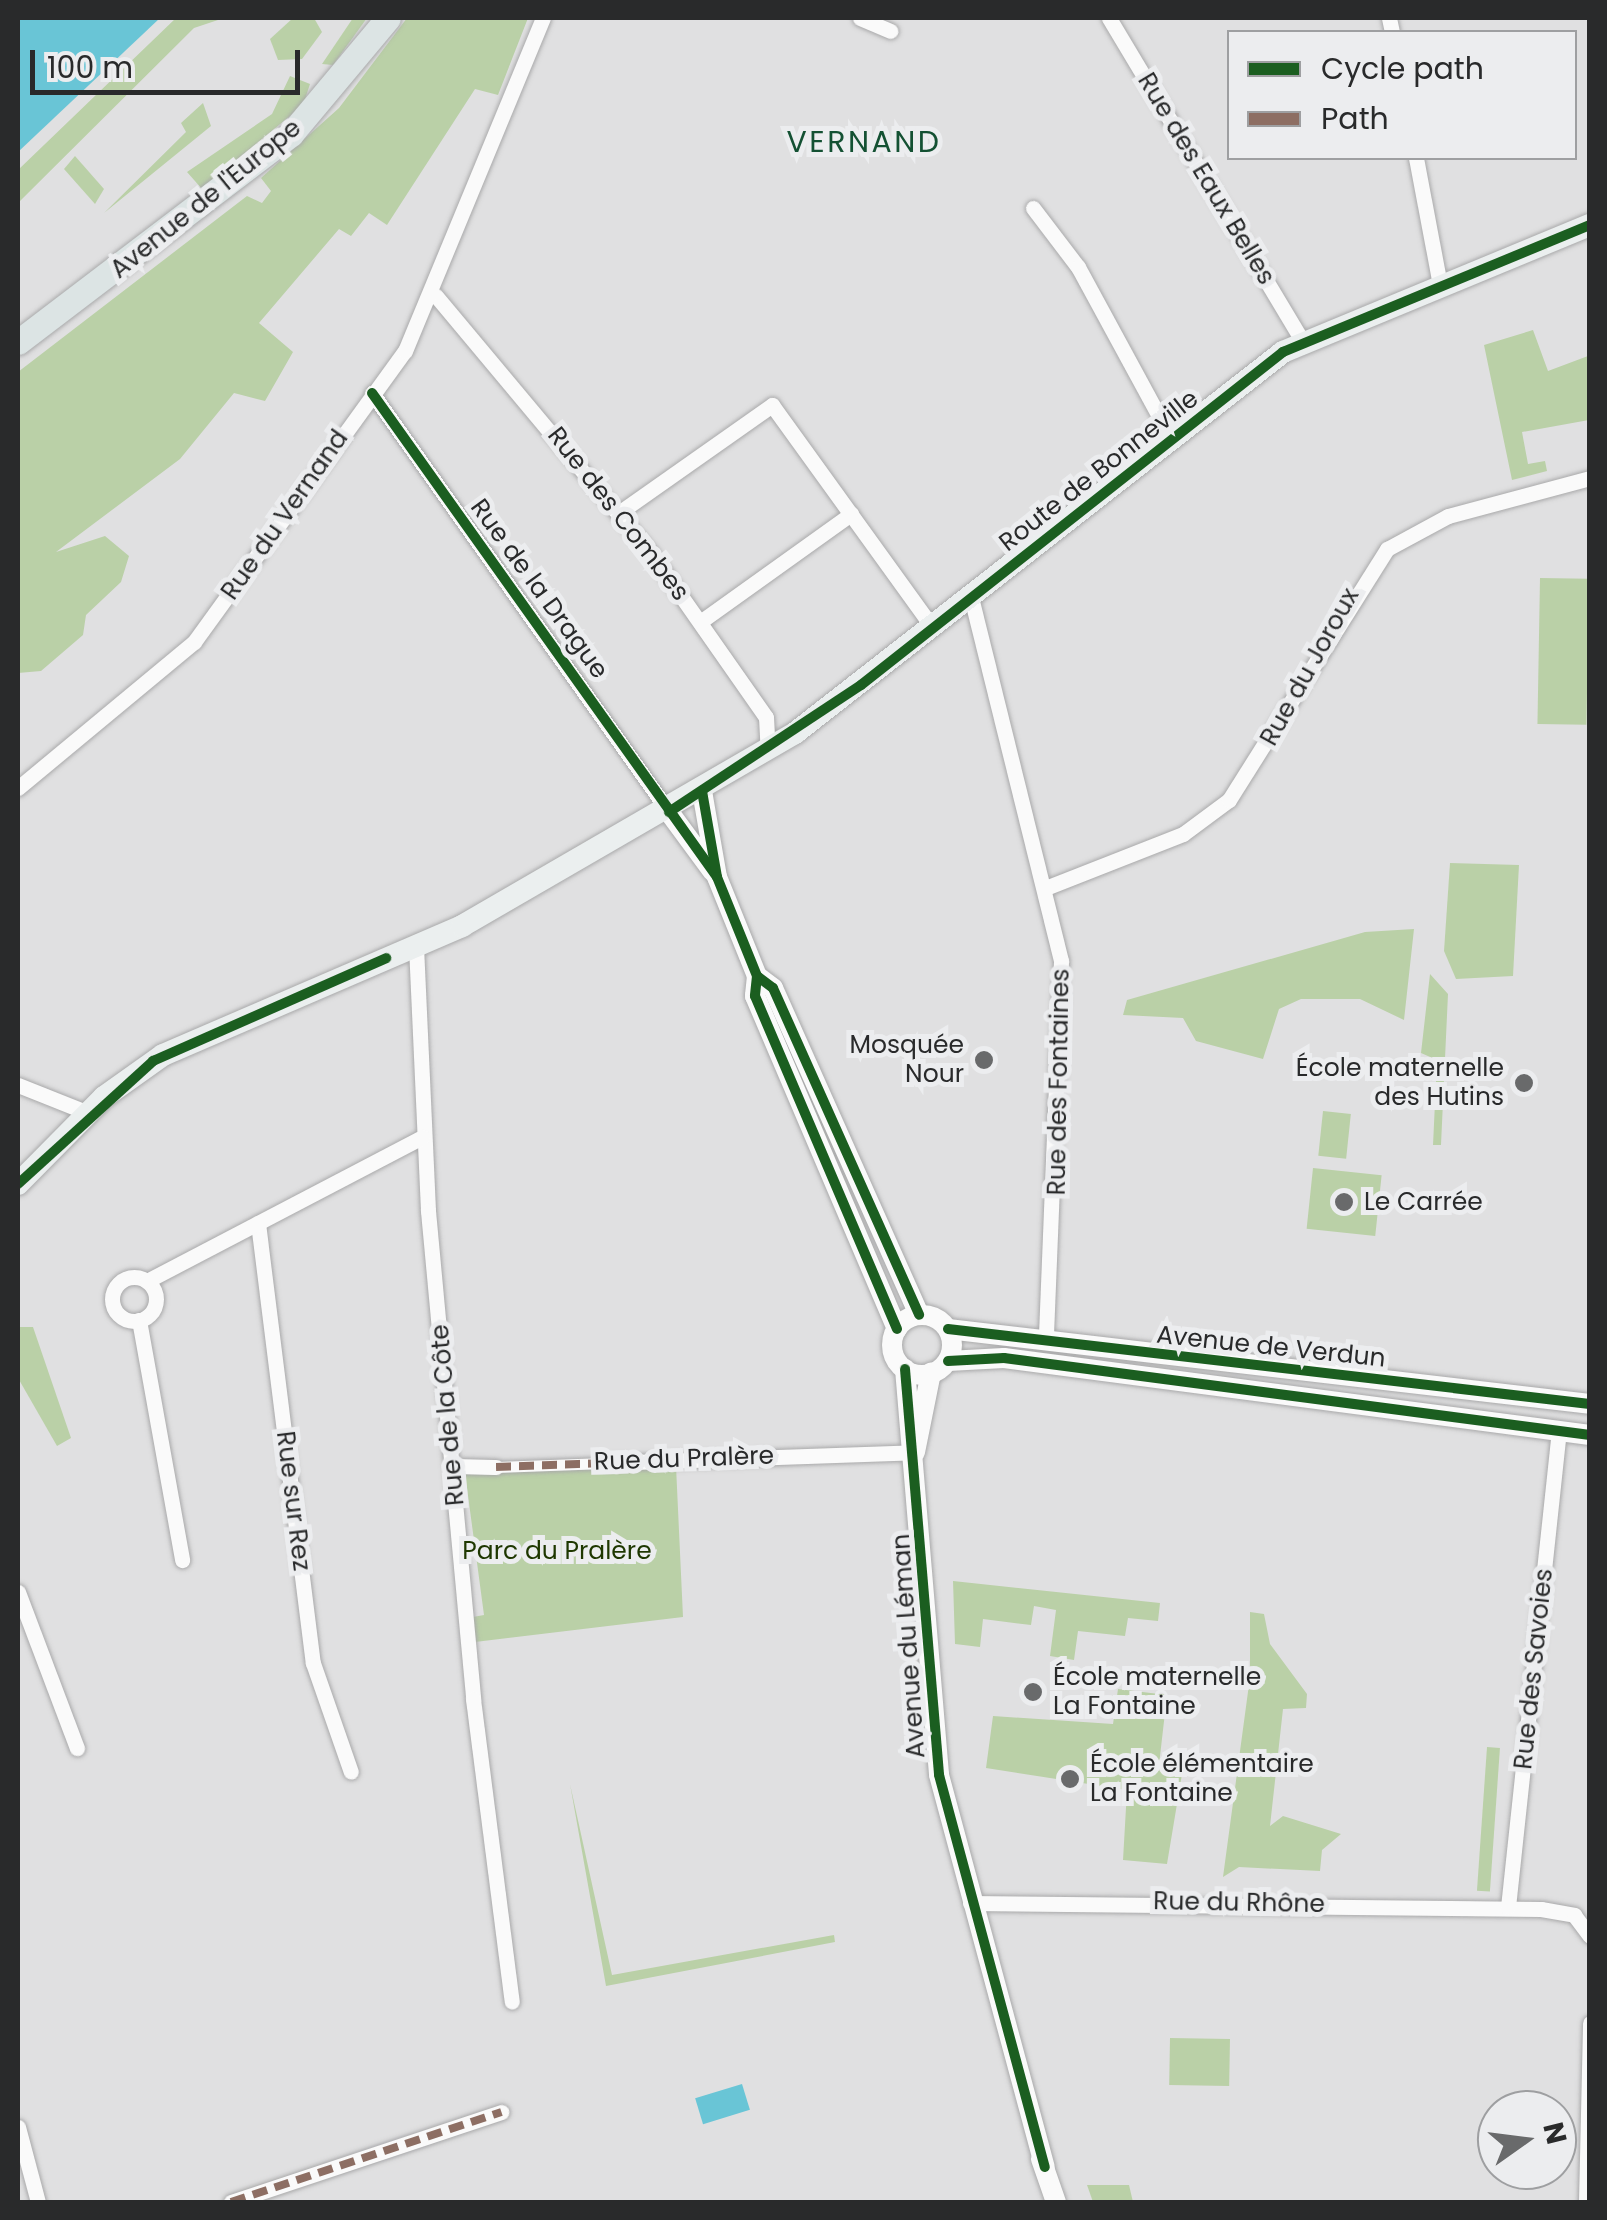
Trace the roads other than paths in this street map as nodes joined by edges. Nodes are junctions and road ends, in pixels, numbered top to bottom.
1 (388, 18) edge
2 (543, 18) edge
3 (860, 18) edge
4 (1109, 18) edge
5 (890, 32) dead end
6 (1416, 160) edge
7 (1033, 208) dead end
8 (1590, 225) edge
9 (1440, 285) junction
10 (436, 296) junction
11 (50, 324) junction
12 (1302, 340) junction
13 (18, 342) edge
14 (18, 359) edge
15 (372, 393) junction
16 (1171, 438) junction
17 (1590, 478) edge
18 (620, 512) junction
19 (851, 514) junction
20 (971, 597) junction
21 (700, 622) junction
22 (932, 627) junction
23 (768, 750) junction
24 (18, 788) edge
25 (702, 791) junction
26 (669, 812) junction
27 (717, 877) junction
28 (1048, 887) junction
29 (416, 946) junction
30 (757, 976) junction
31 (18, 1085) edge
32 (86, 1112) junction
33 (423, 1137) junction
34 (18, 1184) edge
35 (258, 1223) junction
36 (147, 1281) junction
37 (919, 1315) junction
38 (139, 1320) junction
39 (897, 1329) junction
40 (948, 1329) junction
41 (1046, 1339) junction
42 (940, 1367) junction
43 (906, 1369) junction
44 (1590, 1404) edge
45 (1559, 1432) junction
46 (1590, 1436) edge
47 (916, 1452) junction
48 (604, 1463) joint
49 (453, 1466) junction
50 (496, 1467) joint
51 (182, 1560) dead end
52 (18, 1592) edge
53 (77, 1748) dead end
54 (351, 1772) dead end
55 (1508, 1907) junction
56 (972, 1910) junction
57 (1590, 1936) edge
58 (512, 2002) dead end
59 (1590, 2023) edge
60 (501, 2112) dead end
61 (18, 2127) edge
62 (38, 2202) edge
63 (231, 2202) edge
64 (1056, 2202) edge
65 (1586, 2202) edge

1 - 11 main road, Avenue de l'Europe
2 - 10 street, Rue du Vernand
3 - 5 street
4 - 12 street, Rue des Eaux Belles
6 - 9 street
7 - 16 street
8 - 9 main road, Route de Bonneville
9 - 12 main road, Route de Bonneville
10 - 15 street, Rue du Vernand
10 - 18 street, Rue des Combes
11 - 13 main road, Avenue de l'Europe
11 - 14 main road, Avenue de l'Europe
12 - 16 main road, Route de Bonneville
15 - 24 street, Rue du Vernand
15 - 26 street, Rue de la Drague
16 - 20 main road, Route de Bonneville
17 - 28 street, Rue du Joroux
18 - 19 street
18 - 21 street, Rue des Combes
19 - 21 street
19 - 22 street
20 - 22 main road, Route de Bonneville
20 - 28 street, Rue des Fontaines
21 - 23 street, Rue des Combes
22 - 23 main road, Route de Bonneville
23 - 25 main road, Route de Bonneville
25 - 26 main road, Route de Bonneville
25 - 27 street
26 - 27 street
26 - 29 main road, Route de Bonneville
27 - 30 street
28 - 41 street, Rue des Fontaines
29 - 32 main road, Route de Bonneville
29 - 33 street, Rue de la Côte
30 - 37 street
30 - 39 street
31 - 32 street
32 - 34 main road, Route de Bonneville
33 - 35 street
33 - 49 street, Rue de la Côte
35 - 36 street
35 - 54 street, Rue sur Rez
36 - 38 street
36 - 38 street
37 - 39 street
37 - 40 street
38 - 51 street
39 - 43 street
40 - 41 street, Avenue de Verdun
40 - 42 street
41 - 44 street, Avenue de Verdun
42 - 43 street
42 - 45 street, Avenue de Verdun
42 - 47 street, Avenue du Léman
43 - 47 street, Avenue du Léman
45 - 46 street, Avenue de Verdun
45 - 55 street, Rue des Savoies
47 - 48 street, Rue du Pralère
47 - 56 street, Avenue du Léman
48 - 50 street, Rue du Pralère
49 - 50 street, Rue du Pralère
49 - 58 street, Rue de la Côte
52 - 53 street
55 - 56 street, Rue du Rhône
55 - 57 street, Rue du Rhône
56 - 64 street, Avenue du Léman
59 - 65 street
60 - 63 street
61 - 62 street

